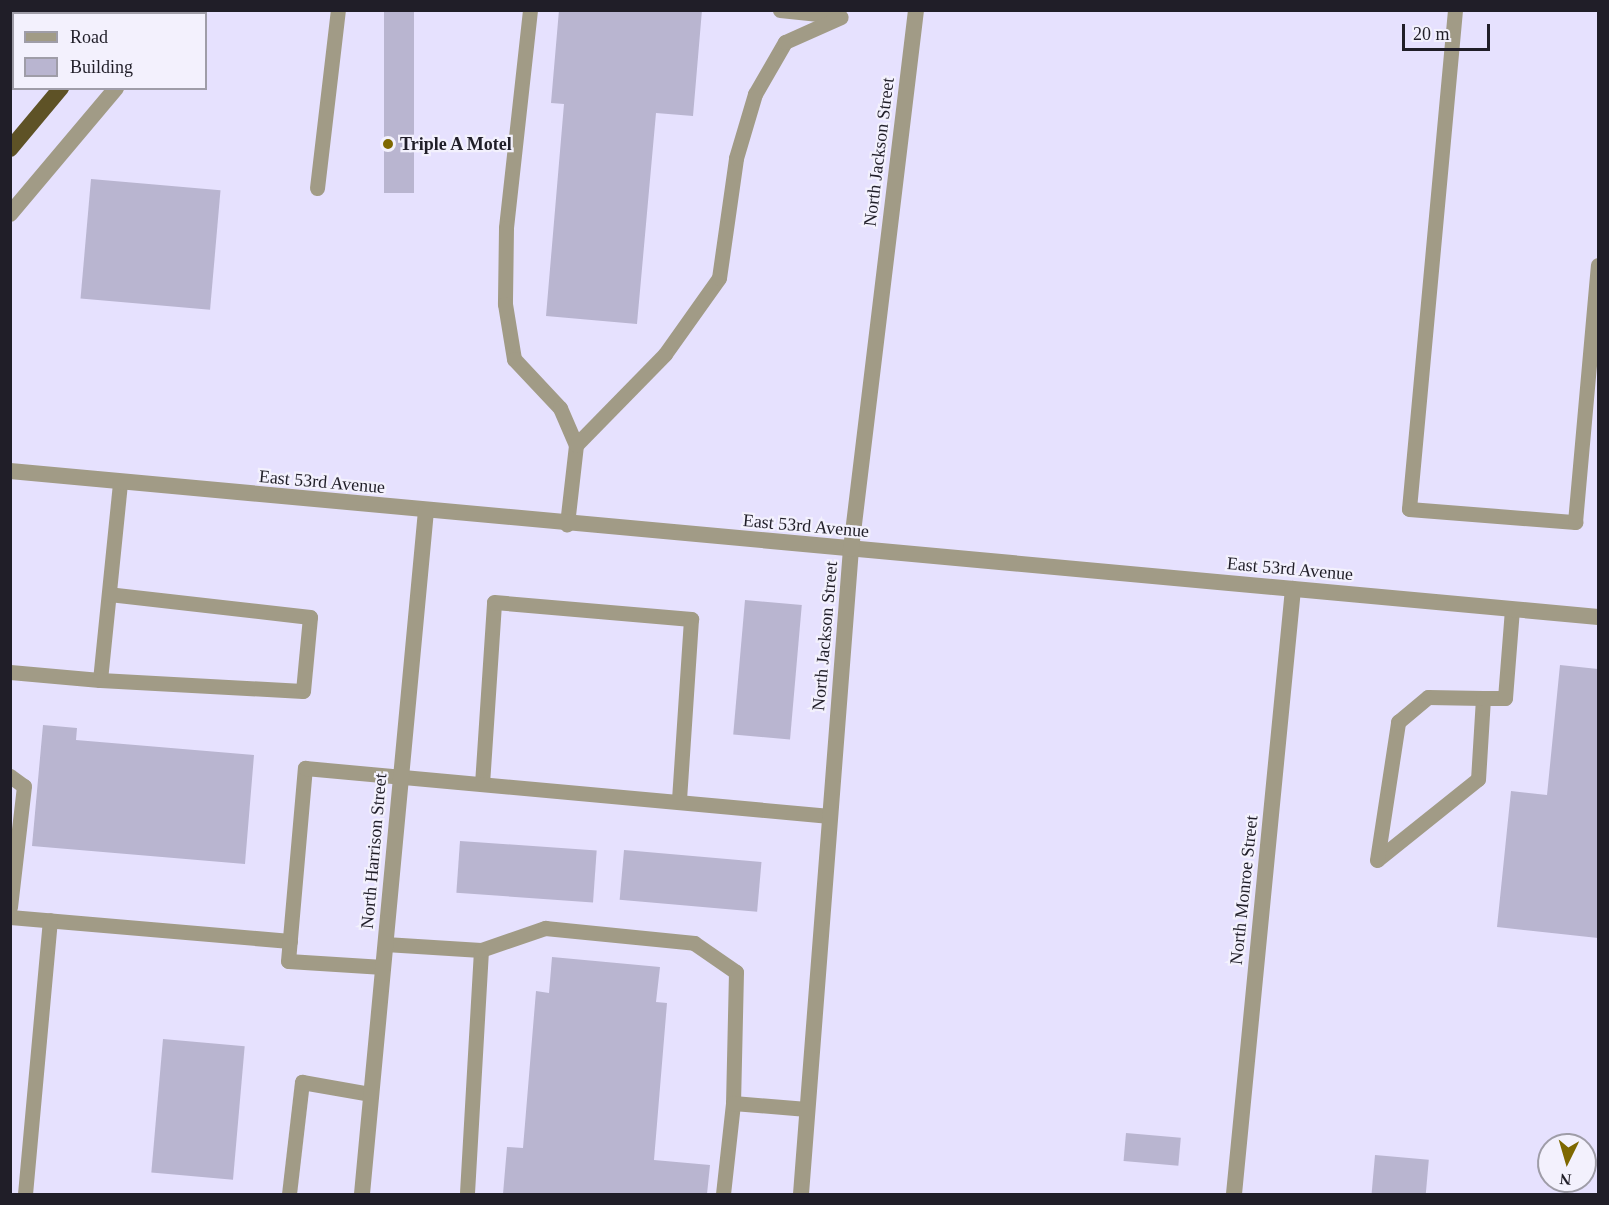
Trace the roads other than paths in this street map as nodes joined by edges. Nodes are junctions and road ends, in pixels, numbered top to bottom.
1 (339, 10) edge
2 (530, 10) edge
3 (780, 10) edge
4 (916, 10) edge
5 (1455, 10) edge
6 (842, 14) edge
7 (59, 90) edge
8 (114, 90) edge
9 (10, 149) edge
10 (317, 188) dead end
11 (10, 214) edge
12 (1599, 265) edge
13 (576, 445) junction
14 (10, 471) edge
15 (120, 483) junction
16 (426, 511) junction
17 (567, 524) junction
18 (851, 549) junction
19 (1293, 589) junction
20 (109, 594) junction
21 (1512, 609) junction
22 (1599, 617) edge
23 (10, 672) edge
24 (100, 680) junction
25 (1484, 698) junction
26 (10, 776) edge
27 (401, 776) junction
28 (482, 784) junction
29 (679, 802) junction
30 (830, 816) junction
31 (10, 908) edge
32 (10, 918) edge
33 (50, 920) junction
34 (290, 941) junction
35 (386, 944) junction
36 (481, 950) junction
37 (383, 967) junction
38 (371, 1094) junction
39 (733, 1103) junction
40 (807, 1110) junction
41 (25, 1194) edge
42 (289, 1194) edge
43 (362, 1194) edge
44 (467, 1194) edge
45 (723, 1194) edge
46 (801, 1194) edge
47 (1234, 1194) edge

1 - 10 lane
2 - 13 lane
3 - 6 lane
4 - 18 street, North Jackson Street
5 - 12 lane
6 - 13 lane
7 - 9 highway
8 - 11 street
13 - 17 lane
14 - 15 street, East 53rd Avenue
15 - 16 street, East 53rd Avenue
15 - 20 lane
16 - 17 street, East 53rd Avenue
16 - 27 street, North Harrison Street
17 - 18 street, East 53rd Avenue
18 - 19 street, East 53rd Avenue
18 - 30 street, North Jackson Street
19 - 21 street, East 53rd Avenue
19 - 47 street, North Monroe Street
20 - 24 lane
20 - 24 lane
21 - 22 street, East 53rd Avenue
21 - 25 lane
23 - 24 lane
25 - 25 lane
26 - 31 lane
27 - 28 lane
27 - 34 lane
27 - 35 street, North Harrison Street
28 - 29 lane
28 - 29 lane
29 - 30 lane
30 - 40 street, North Jackson Street
32 - 33 lane
33 - 34 lane
33 - 41 lane
34 - 37 lane
35 - 36 lane
35 - 37 street, North Harrison Street
36 - 39 lane
36 - 44 lane
37 - 38 street, North Harrison Street
38 - 42 lane
38 - 43 street, North Harrison Street
39 - 40 lane
39 - 45 lane
40 - 46 street, North Jackson Street

